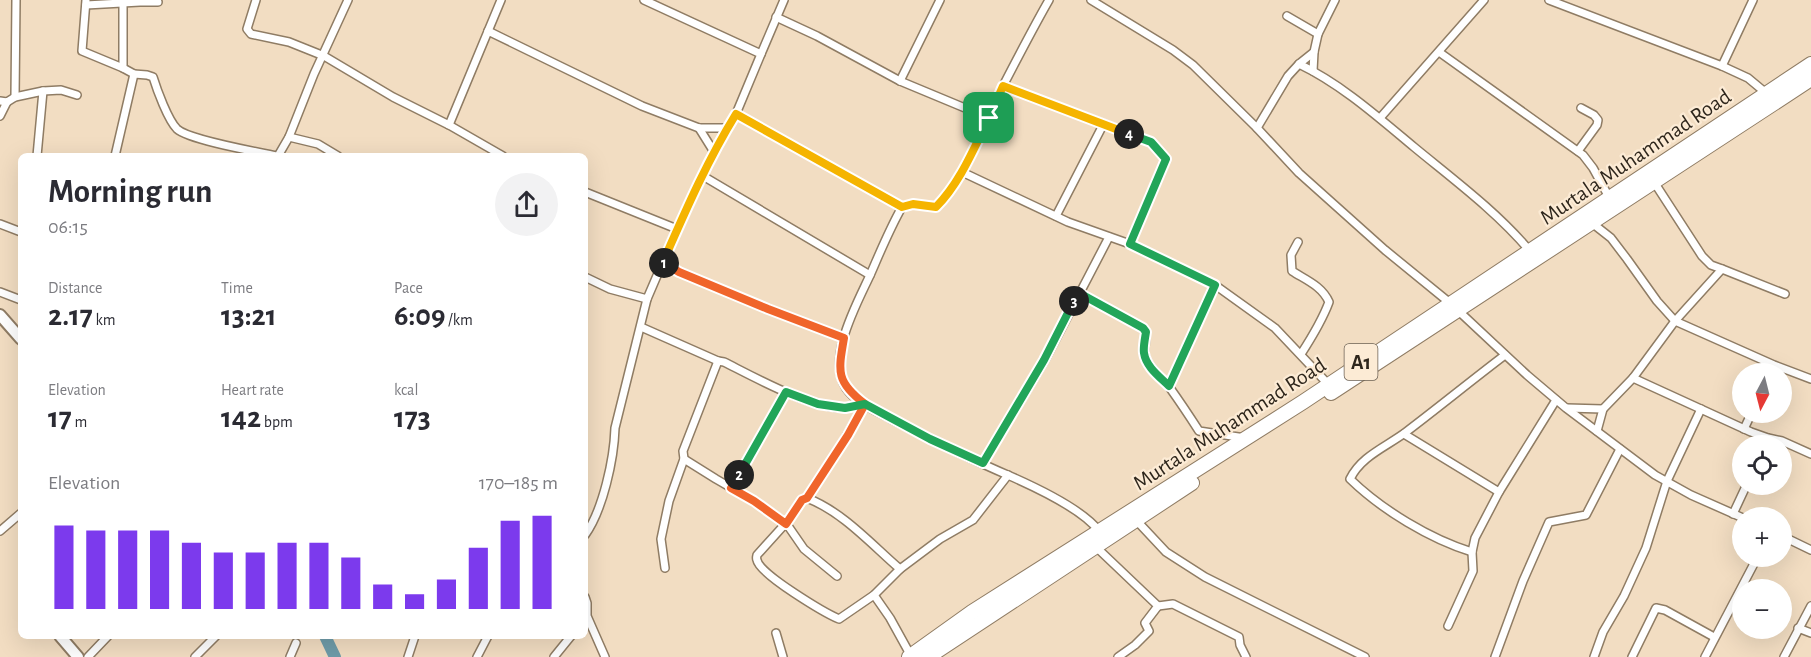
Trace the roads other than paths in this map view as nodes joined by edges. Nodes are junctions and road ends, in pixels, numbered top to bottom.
1 (16, 0) edge
2 (157, 0) edge
3 (256, 0) edge
4 (348, 0) edge
5 (501, 0) edge
6 (644, 0) edge
7 (784, 0) edge
8 (939, 0) edge
9 (1049, 0) edge
10 (1091, 0) edge
11 (1335, 0) edge
12 (1484, 0) edge
13 (1549, 0) edge
14 (1753, 0) edge
15 (86, 3) edge
16 (123, 4) junction
17 (1287, 16) dead end
18 (776, 17) junction
19 (488, 31) junction
20 (1318, 34) junction
21 (1314, 52) junction
22 (1439, 52) junction
23 (761, 54) junction
24 (324, 56) junction
25 (1299, 64) junction
26 (1811, 64) edge
27 (1722, 66) junction
28 (123, 69) junction
29 (1313, 71) junction
30 (134, 74) junction
31 (1811, 79) edge
32 (900, 81) junction
33 (1003, 86) junction
34 (43, 91) junction
35 (1766, 93) junction
36 (77, 95) dead end
37 (15, 97) junction
38 (3, 101) edge
39 (1581, 108) dead end
40 (736, 114) junction
41 (0, 116) edge
42 (989, 118) junction
43 (1380, 118) junction
44 (1103, 124) junction
45 (448, 125) junction
46 (699, 128) junction
47 (727, 128) junction
48 (1257, 128) junction
49 (289, 137) junction
50 (1578, 151) junction
51 (714, 152) junction
52 (37, 153) edge
53 (116, 153) edge
54 (262, 153) edge
55 (280, 153) edge
56 (333, 153) edge
57 (498, 153) edge
58 (962, 172) junction
59 (703, 176) junction
60 (1654, 182) junction
61 (588, 193) edge
62 (1610, 199) junction
63 (902, 207) junction
64 (1056, 216) junction
65 (1592, 223) junction
66 (0, 225) edge
67 (677, 229) junction
68 (18, 231) edge
69 (1109, 237) junction
70 (1298, 242) dead end
71 (1130, 244) junction
72 (1530, 251) junction
73 (663, 262) junction
74 (1722, 269) junction
75 (870, 275) junction
76 (588, 278) edge
77 (1215, 285) junction
78 (0, 292) edge
79 (1079, 293) junction
80 (1785, 294) dead end
81 (18, 299) edge
82 (647, 299) junction
83 (1454, 307) junction
84 (0, 315) edge
85 (1675, 321) junction
86 (641, 327) junction
87 (18, 336) edge
88 (844, 338) junction
89 (1301, 354) junction
90 (1505, 355) junction
91 (718, 361) junction
92 (1770, 363) edge
93 (1792, 372) edge
94 (1633, 378) junction
95 (1811, 379) edge
96 (1328, 384) junction
97 (1169, 386) junction
98 (786, 392) junction
99 (1556, 400) junction
100 (865, 404) junction
101 (1305, 405) junction
102 (1566, 408) junction
103 (1604, 409) junction
104 (1701, 409) junction
105 (1747, 423) edge
106 (1744, 429) junction
107 (1597, 431) junction
108 (1404, 434) junction
109 (1755, 435) edge
110 (1247, 438) junction
111 (1792, 445) edge
112 (1620, 449) junction
113 (1811, 454) edge
114 (684, 459) junction
115 (983, 463) junction
116 (1008, 475) junction
117 (1667, 481) junction
118 (731, 488) junction
119 (1499, 492) junction
120 (807, 498) junction
121 (1732, 514) edge
122 (18, 516) edge
123 (1136, 520) junction
124 (786, 524) junction
125 (0, 531) edge
126 (588, 531) edge
127 (1099, 531) junction
128 (1792, 541) edge
129 (1095, 546) junction
130 (1811, 550) edge
131 (1472, 552) junction
132 (1752, 567) edge
133 (665, 568) dead end
134 (900, 569) junction
135 (1049, 570) junction
136 (837, 576) dead end
137 (874, 595) junction
138 (1158, 606) junction
139 (1811, 606) edge
140 (976, 617) junction
141 (588, 621) edge
142 (1448, 626) dead end
143 (1798, 628) junction
144 (776, 633) dead end
145 (1811, 633) edge
146 (1714, 637) junction
147 (63, 639) edge
148 (105, 639) edge
149 (213, 639) edge
150 (414, 639) edge
151 (486, 639) edge
152 (569, 639) edge
153 (296, 643) dead end
154 (910, 656) edge
155 (78, 657) edge
156 (87, 657) edge
157 (195, 657) edge
158 (290, 657) edge
159 (408, 657) edge
160 (477, 657) edge
161 (554, 657) edge
162 (605, 657) edge
163 (783, 657) edge
164 (928, 657) edge
165 (1118, 657) edge
166 (1246, 657) edge
167 (1365, 657) edge
168 (1495, 657) edge
169 (1594, 657) edge
170 (1632, 657) edge
171 (1705, 657) edge
172 (1784, 657) edge

1 - 37 street
2 - 16 street
3 - 24 street
4 - 24 street
5 - 19 street
6 - 23 street
7 - 18 street
8 - 32 street
9 - 33 street
10 - 48 street
11 - 20 street
12 - 22 street
13 - 27 street
14 - 27 street
15 - 16 street
15 - 28 street
16 - 28 street
17 - 20 street
18 - 23 street
18 - 32 street
19 - 45 street
19 - 46 street
20 - 21 street
21 - 25 street
21 - 29 street
22 - 43 street
22 - 50 street
23 - 40 street
24 - 45 street
24 - 49 street
25 - 29 street
25 - 48 street
26 - 35 highway, Murtala Muhammad Road / A1
27 - 35 street
28 - 30 street
29 - 43 street
30 - 53 street
30 - 54 street
31 - 60 highway, Murtala Muhammad Road / A1
32 - 42 street
33 - 42 street
33 - 44 street
34 - 36 street
34 - 37 street
34 - 52 street
35 - 62 highway, Murtala Muhammad Road / A1
37 - 38 street
38 - 41 street
39 - 50 street
40 - 47 street
40 - 63 street
42 - 58 street
43 - 72 street
44 - 64 street
44 - 71 street
45 - 57 street
46 - 47 street
46 - 51 street
47 - 51 street
48 - 83 street
49 - 55 street
49 - 56 street
50 - 62 street
51 - 59 street
58 - 63 street
58 - 64 street
59 - 67 street
59 - 75 street
60 - 65 highway, Murtala Muhammad Road / A1
60 - 74 street
61 - 67 street
62 - 72 highway, Murtala Muhammad Road / A1
63 - 75 street
64 - 69 street
65 - 83 highway, Murtala Muhammad Road / A1
65 - 85 street
66 - 68 street
67 - 73 street
69 - 71 street
69 - 79 street
70 - 89 street
71 - 77 street
72 - 83 highway, Murtala Muhammad Road / A1
73 - 82 street
73 - 88 street
74 - 80 street
74 - 85 street
75 - 88 street
76 - 82 street
77 - 89 street
77 - 97 street
78 - 81 street
79 - 97 street
79 - 115 street
82 - 86 street
83 - 90 street
83 - 96 highway, Murtala Muhammad Road / A1
83 - 101 highway, Murtala Muhammad Road / A1
84 - 87 street
85 - 92 street
85 - 94 street
86 - 91 street
86 - 126 street
88 - 100 street
89 - 96 street
90 - 99 street
90 - 108 street
91 - 98 street
91 - 114 street
93 - 95 street
94 - 103 street
94 - 104 street
96 - 101 highway, Murtala Muhammad Road / A1
97 - 110 street
98 - 100 street
98 - 118 street
99 - 102 street
99 - 119 street
100 - 115 street
100 - 120 street
101 - 110 highway, Murtala Muhammad Road / A1
101 - 123 highway, Murtala Muhammad Road / A1
102 - 103 street
102 - 107 street
103 - 107 street
104 - 106 street
104 - 117 street
105 - 106 street
106 - 109 street
107 - 112 street
108 - 119 street
108 - 131 street
110 - 127 highway, Murtala Muhammad Road / A1
111 - 113 street
112 - 117 street
112 - 168 street
114 - 118 street
114 - 133 street
115 - 116 street
116 - 127 street
116 - 134 street
117 - 121 street
117 - 169 street
118 - 124 street
119 - 131 street
120 - 124 street
120 - 134 street
122 - 125 street
123 - 129 highway, Murtala Muhammad Road / A1
123 - 167 street
124 - 136 street
124 - 137 street
127 - 135 highway, Murtala Muhammad Road / A1
128 - 130 street
129 - 135 highway, Murtala Muhammad Road / A1
129 - 138 street
131 - 142 street
132 - 146 street
134 - 137 street
135 - 140 highway, Murtala Muhammad Road / A1
137 - 154 street
138 - 165 street
138 - 166 street
139 - 143 street
140 - 154 highway, Murtala Muhammad Road / A1
140 - 164 highway, Murtala Muhammad Road / A1
141 - 162 street
143 - 145 street
143 - 172 street
144 - 163 street
146 - 170 street
146 - 171 street
147 - 155 street
148 - 156 street
149 - 157 street
150 - 159 street
151 - 160 street
152 - 161 street
153 - 158 street

